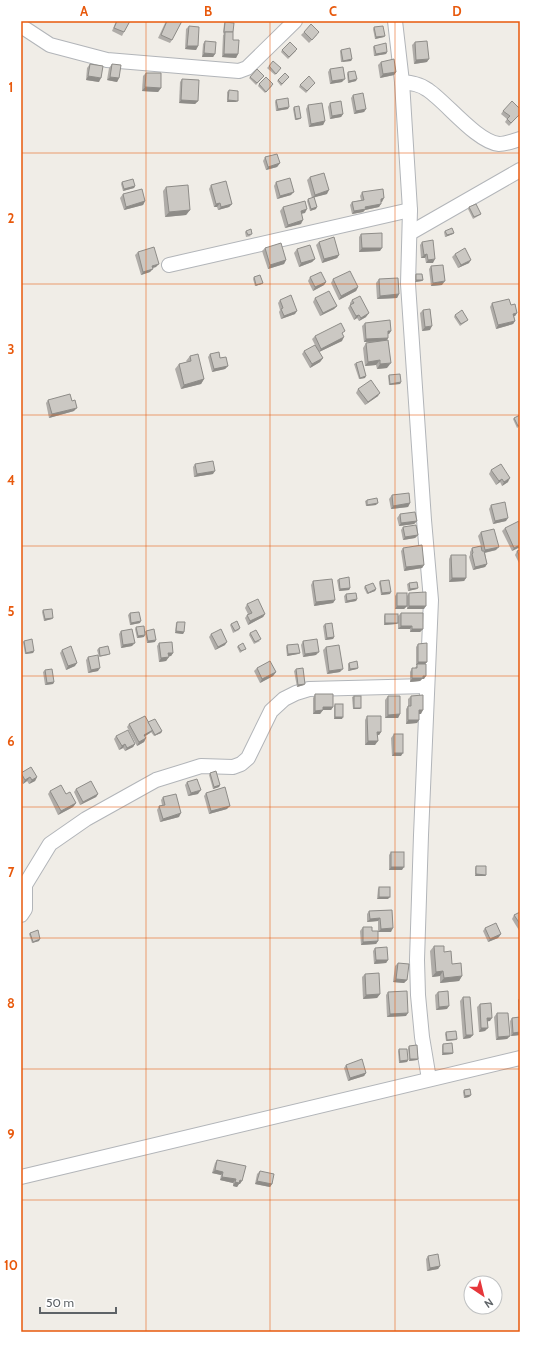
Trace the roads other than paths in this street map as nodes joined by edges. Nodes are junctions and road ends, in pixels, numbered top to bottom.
1 (295, 21) edge
2 (395, 21) edge
3 (21, 26) edge
4 (402, 82) junction
5 (520, 139) edge
6 (520, 170) edge
7 (410, 210) junction
8 (410, 233) junction
9 (169, 265) dead end
10 (427, 686) junction
11 (21, 915) edge
12 (520, 1058) edge
13 (428, 1079) junction
14 (21, 1177) edge

1 - 3 street
2 - 4 street
4 - 5 street
4 - 7 street
6 - 8 street
7 - 8 street
7 - 9 street
8 - 10 street
10 - 11 street
10 - 13 street
12 - 13 street
13 - 14 street

